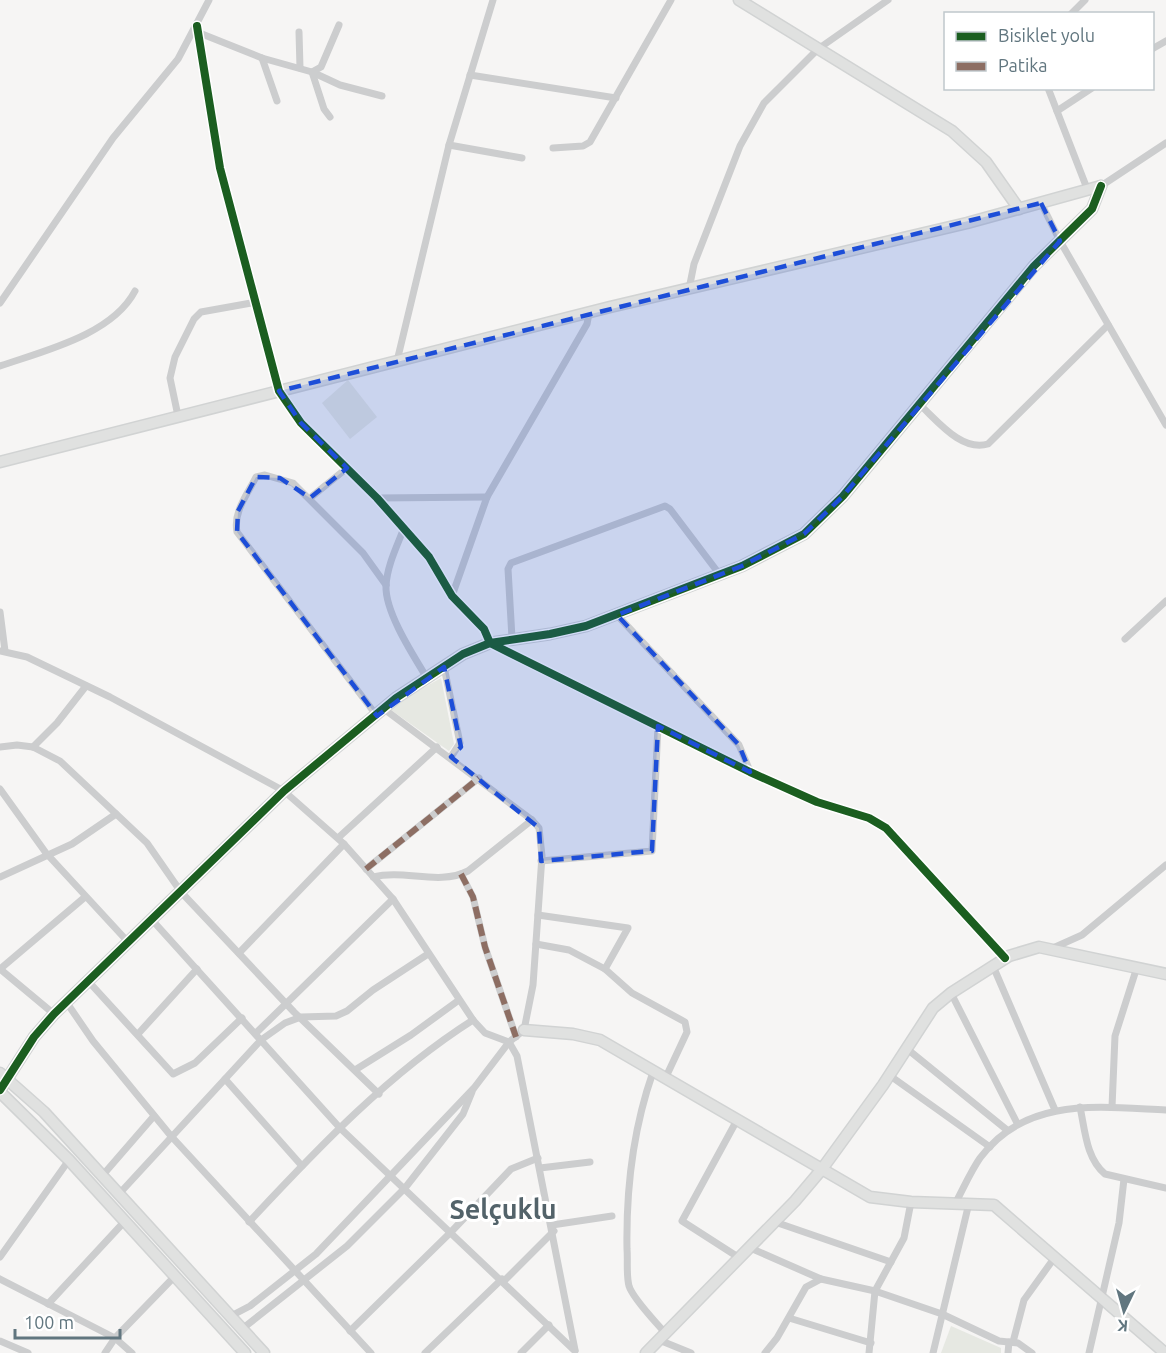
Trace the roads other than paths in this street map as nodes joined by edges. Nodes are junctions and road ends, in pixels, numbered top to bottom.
1 (209, 0) edge
2 (493, 0) edge
3 (671, 0) edge
4 (739, 0) edge
5 (888, 0) edge
6 (1085, 0) edge
7 (1073, 12) edge
8 (339, 25) dead end
9 (197, 29) junction
10 (299, 32) dead end
11 (818, 50) junction
12 (262, 58) junction
13 (300, 68) junction
14 (312, 72) junction
15 (470, 75) junction
16 (1049, 90) edge
17 (1089, 90) edge
18 (382, 96) dead end
19 (616, 98) junction
20 (277, 101) dead end
21 (1057, 111) junction
22 (330, 117) dead end
23 (1166, 143) edge
24 (449, 145) junction
25 (553, 148) dead end
26 (522, 158) dead end
27 (1101, 186) junction
28 (1088, 191) junction
29 (1041, 203) junction
30 (1019, 209) junction
31 (1060, 241) junction
32 (689, 288) junction
33 (135, 291) dead end
34 (257, 302) junction
35 (0, 303) edge
36 (589, 313) junction
37 (1108, 325) junction
38 (397, 361) junction
39 (0, 366) edge
40 (279, 391) junction
41 (918, 404) junction
42 (178, 416) junction
43 (1166, 425) edge
44 (0, 462) edge
45 (347, 468) junction
46 (487, 497) junction
47 (310, 498) junction
48 (377, 498) junction
49 (404, 528) junction
50 (720, 574) junction
51 (386, 585) junction
52 (452, 596) junction
53 (1166, 601) edge
54 (0, 612) edge
55 (616, 615) junction
56 (512, 638) junction
57 (1125, 639) dead end
58 (490, 643) junction
59 (3, 651) edge
60 (444, 667) junction
61 (427, 678) junction
62 (86, 686) junction
63 (380, 713) junction
64 (658, 726) junction
65 (0, 747) edge
66 (33, 747) junction
67 (436, 747) junction
68 (451, 757) junction
69 (750, 772) junction
70 (478, 778) junction
71 (0, 789) edge
72 (284, 791) junction
73 (116, 814) junction
74 (532, 820) junction
75 (338, 838) junction
76 (344, 844) junction
77 (46, 853) junction
78 (541, 861) junction
79 (1165, 867) edge
80 (366, 869) junction
81 (1, 873) edge
82 (461, 874) junction
83 (373, 877) junction
84 (181, 892) junction
85 (85, 897) junction
86 (393, 899) junction
87 (538, 915) junction
88 (153, 921) junction
89 (129, 944) junction
90 (536, 944) junction
91 (1053, 948) junction
92 (239, 953) junction
93 (428, 954) junction
94 (1005, 958) junction
95 (993, 966) junction
96 (1137, 967) junction
97 (0, 969) edge
98 (197, 969) junction
99 (604, 969) junction
100 (1166, 974) edge
101 (89, 982) junction
102 (951, 993) junction
103 (459, 1000) junction
104 (286, 1002) junction
105 (67, 1003) junction
106 (54, 1014) junction
107 (301, 1017) junction
108 (242, 1018) junction
109 (473, 1020) junction
110 (138, 1034) junction
111 (256, 1034) junction
112 (516, 1036) junction
113 (261, 1040) junction
114 (906, 1048) junction
115 (355, 1070) junction
116 (653, 1072) junction
117 (3, 1075) edge
118 (889, 1075) junction
119 (225, 1079) junction
120 (665, 1079) junction
121 (474, 1088) junction
122 (0, 1091) edge
123 (379, 1094) junction
124 (1080, 1107) junction
125 (1112, 1107) junction
126 (1055, 1110) junction
127 (1166, 1110) edge
128 (154, 1116) junction
129 (736, 1120) junction
130 (1017, 1123) junction
131 (340, 1128) junction
132 (1006, 1130) junction
133 (171, 1136) junction
134 (990, 1147) junction
135 (538, 1158) junction
136 (69, 1160) junction
137 (590, 1162) dead end
138 (302, 1166) junction
139 (540, 1168) junction
140 (822, 1169) junction
141 (390, 1174) junction
142 (102, 1176) junction
143 (1124, 1179) junction
144 (405, 1187) junction
145 (1166, 1188) edge
146 (119, 1194) junction
147 (911, 1202) junction
148 (956, 1202) junction
149 (969, 1203) junction
150 (612, 1216) dead end
151 (125, 1221) junction
152 (249, 1222) junction
153 (775, 1222) junction
154 (553, 1228) junction
155 (451, 1232) junction
156 (748, 1247) junction
157 (0, 1257) edge
158 (738, 1257) junction
159 (1055, 1257) junction
160 (891, 1262) junction
161 (296, 1272) junction
162 (176, 1275) junction
163 (0, 1279) edge
164 (821, 1279) junction
165 (503, 1280) junction
166 (303, 1281) junction
167 (875, 1291) junction
168 (1102, 1299) junction
169 (48, 1304) junction
170 (942, 1314) junction
171 (229, 1317) junction
172 (789, 1318) junction
173 (549, 1325) junction
174 (242, 1329) junction
175 (350, 1331) junction
176 (662, 1336) junction
177 (115, 1338) junction
178 (0, 1341) edge
179 (1011, 1342) junction
180 (871, 1343) junction
181 (576, 1352) edge
182 (28, 1353) edge
183 (105, 1353) edge
184 (132, 1353) edge
185 (245, 1353) edge
186 (264, 1353) edge
187 (371, 1353) edge
188 (425, 1353) edge
189 (521, 1353) edge
190 (646, 1353) edge
191 (691, 1353) edge
192 (765, 1353) edge
193 (868, 1353) edge
194 (933, 1353) edge
195 (1008, 1353) edge
196 (1032, 1353) edge
197 (1089, 1353) edge
198 (1164, 1353) edge

1 - 9 street
2 - 15 street
3 - 19 street
4 - 11 street
5 - 11 street
6 - 7 street
8 - 14 street
9 - 12 street
9 - 34 street
9 - 35 street
10 - 13 street
11 - 30 street
11 - 32 street
12 - 13 street
12 - 20 street
13 - 14 street
14 - 18 street
14 - 22 street
15 - 19 street
15 - 24 street
16 - 21 street
17 - 21 street
19 - 25 street
21 - 28 street
23 - 27 street
24 - 26 street
24 - 38 street
27 - 28 street
27 - 31 street
28 - 29 street
29 - 30 street
29 - 31 street
30 - 32 street
31 - 37 street
31 - 41 street
32 - 36 street
33 - 39 street
34 - 40 street
34 - 42 street
36 - 38 street
36 - 46 street
37 - 41 street
37 - 43 street
38 - 40 street
40 - 42 street
40 - 45 street
41 - 50 street
42 - 44 street
45 - 47 street
45 - 48 street
46 - 48 street
46 - 52 street
47 - 51 street
47 - 63 street
48 - 49 street
49 - 51 street
49 - 52 street
50 - 55 street
50 - 56 street
51 - 61 street
52 - 58 street
53 - 57 street
54 - 59 street
55 - 56 street
55 - 69 street
56 - 58 street
58 - 60 street
58 - 64 street
59 - 62 street
60 - 61 street
60 - 68 street
61 - 63 street
62 - 66 street
62 - 72 street
63 - 67 street
63 - 72 street
64 - 69 street
64 - 78 street
65 - 66 street
66 - 73 street
67 - 68 street
67 - 75 street
68 - 70 street
69 - 94 street
70 - 74 street
70 - 80 street
71 - 77 street
72 - 75 street
72 - 84 street
73 - 77 street
73 - 84 street
74 - 78 street
74 - 82 street
75 - 76 street
76 - 80 street
76 - 92 street
77 - 81 street
77 - 85 street
78 - 87 street
79 - 91 street
80 - 83 street
82 - 83 street
82 - 112 street
83 - 86 street
84 - 88 street
84 - 92 street
85 - 89 street
85 - 97 street
86 - 93 street
86 - 104 street
87 - 90 street
87 - 99 street
88 - 89 street
88 - 98 street
89 - 101 street
90 - 99 street
90 - 112 street
91 - 94 street
91 - 96 street
92 - 104 street
93 - 103 street
93 - 107 street
94 - 95 street
95 - 102 street
95 - 126 street
96 - 100 street
96 - 125 street
97 - 106 street
98 - 108 street
98 - 110 street
99 - 120 street
101 - 105 street
101 - 110 street
102 - 114 street
102 - 130 street
103 - 109 street
103 - 115 street
104 - 107 street
104 - 111 street
105 - 106 street
105 - 128 street
106 - 117 street
107 - 113 street
107 - 115 street
108 - 110 street
108 - 111 street
109 - 112 street
109 - 123 street
111 - 113 street
112 - 116 street
112 - 121 street
112 - 135 street
113 - 119 street
113 - 131 street
114 - 118 street
114 - 132 street
115 - 123 street
116 - 120 street
116 - 176 street
117 - 122 street
117 - 142 street
118 - 134 street
118 - 140 street
119 - 133 street
119 - 138 street
120 - 129 street
121 - 141 street
121 - 144 street
122 - 136 street
123 - 131 street
124 - 125 street
124 - 126 street
124 - 143 street
125 - 127 street
126 - 130 street
128 - 133 street
128 - 142 street
129 - 140 street
129 - 158 street
130 - 132 street
131 - 138 street
131 - 141 street
132 - 134 street
133 - 146 street
133 - 152 street
134 - 148 street
135 - 139 street
135 - 155 street
136 - 151 street
136 - 157 street
137 - 139 street
138 - 152 street
139 - 154 street
140 - 147 street
140 - 153 street
141 - 144 street
141 - 161 street
142 - 146 street
143 - 145 street
143 - 168 street
144 - 155 street
144 - 166 street
146 - 171 street
147 - 148 street
147 - 160 street
148 - 149 street
149 - 159 street
149 - 170 street
150 - 154 street
151 - 162 street
151 - 169 street
152 - 161 street
153 - 156 street
153 - 160 street
154 - 165 street
154 - 181 street
155 - 165 street
155 - 175 street
156 - 158 street
156 - 164 street
158 - 176 street
159 - 168 street
159 - 179 street
160 - 167 street
161 - 166 street
161 - 171 street
162 - 177 street
162 - 185 street
163 - 169 street
164 - 167 street
164 - 172 street
165 - 173 street
165 - 188 street
166 - 174 street
166 - 175 street
167 - 170 street
167 - 180 street
168 - 197 street
168 - 198 street
169 - 177 street
170 - 179 street
170 - 194 street
171 - 174 street
172 - 180 street
172 - 192 street
173 - 181 street
173 - 189 street
174 - 186 street
175 - 187 street
176 - 190 street
176 - 191 street
177 - 183 street
177 - 184 street
178 - 182 street
179 - 195 street
179 - 196 street
180 - 193 street

